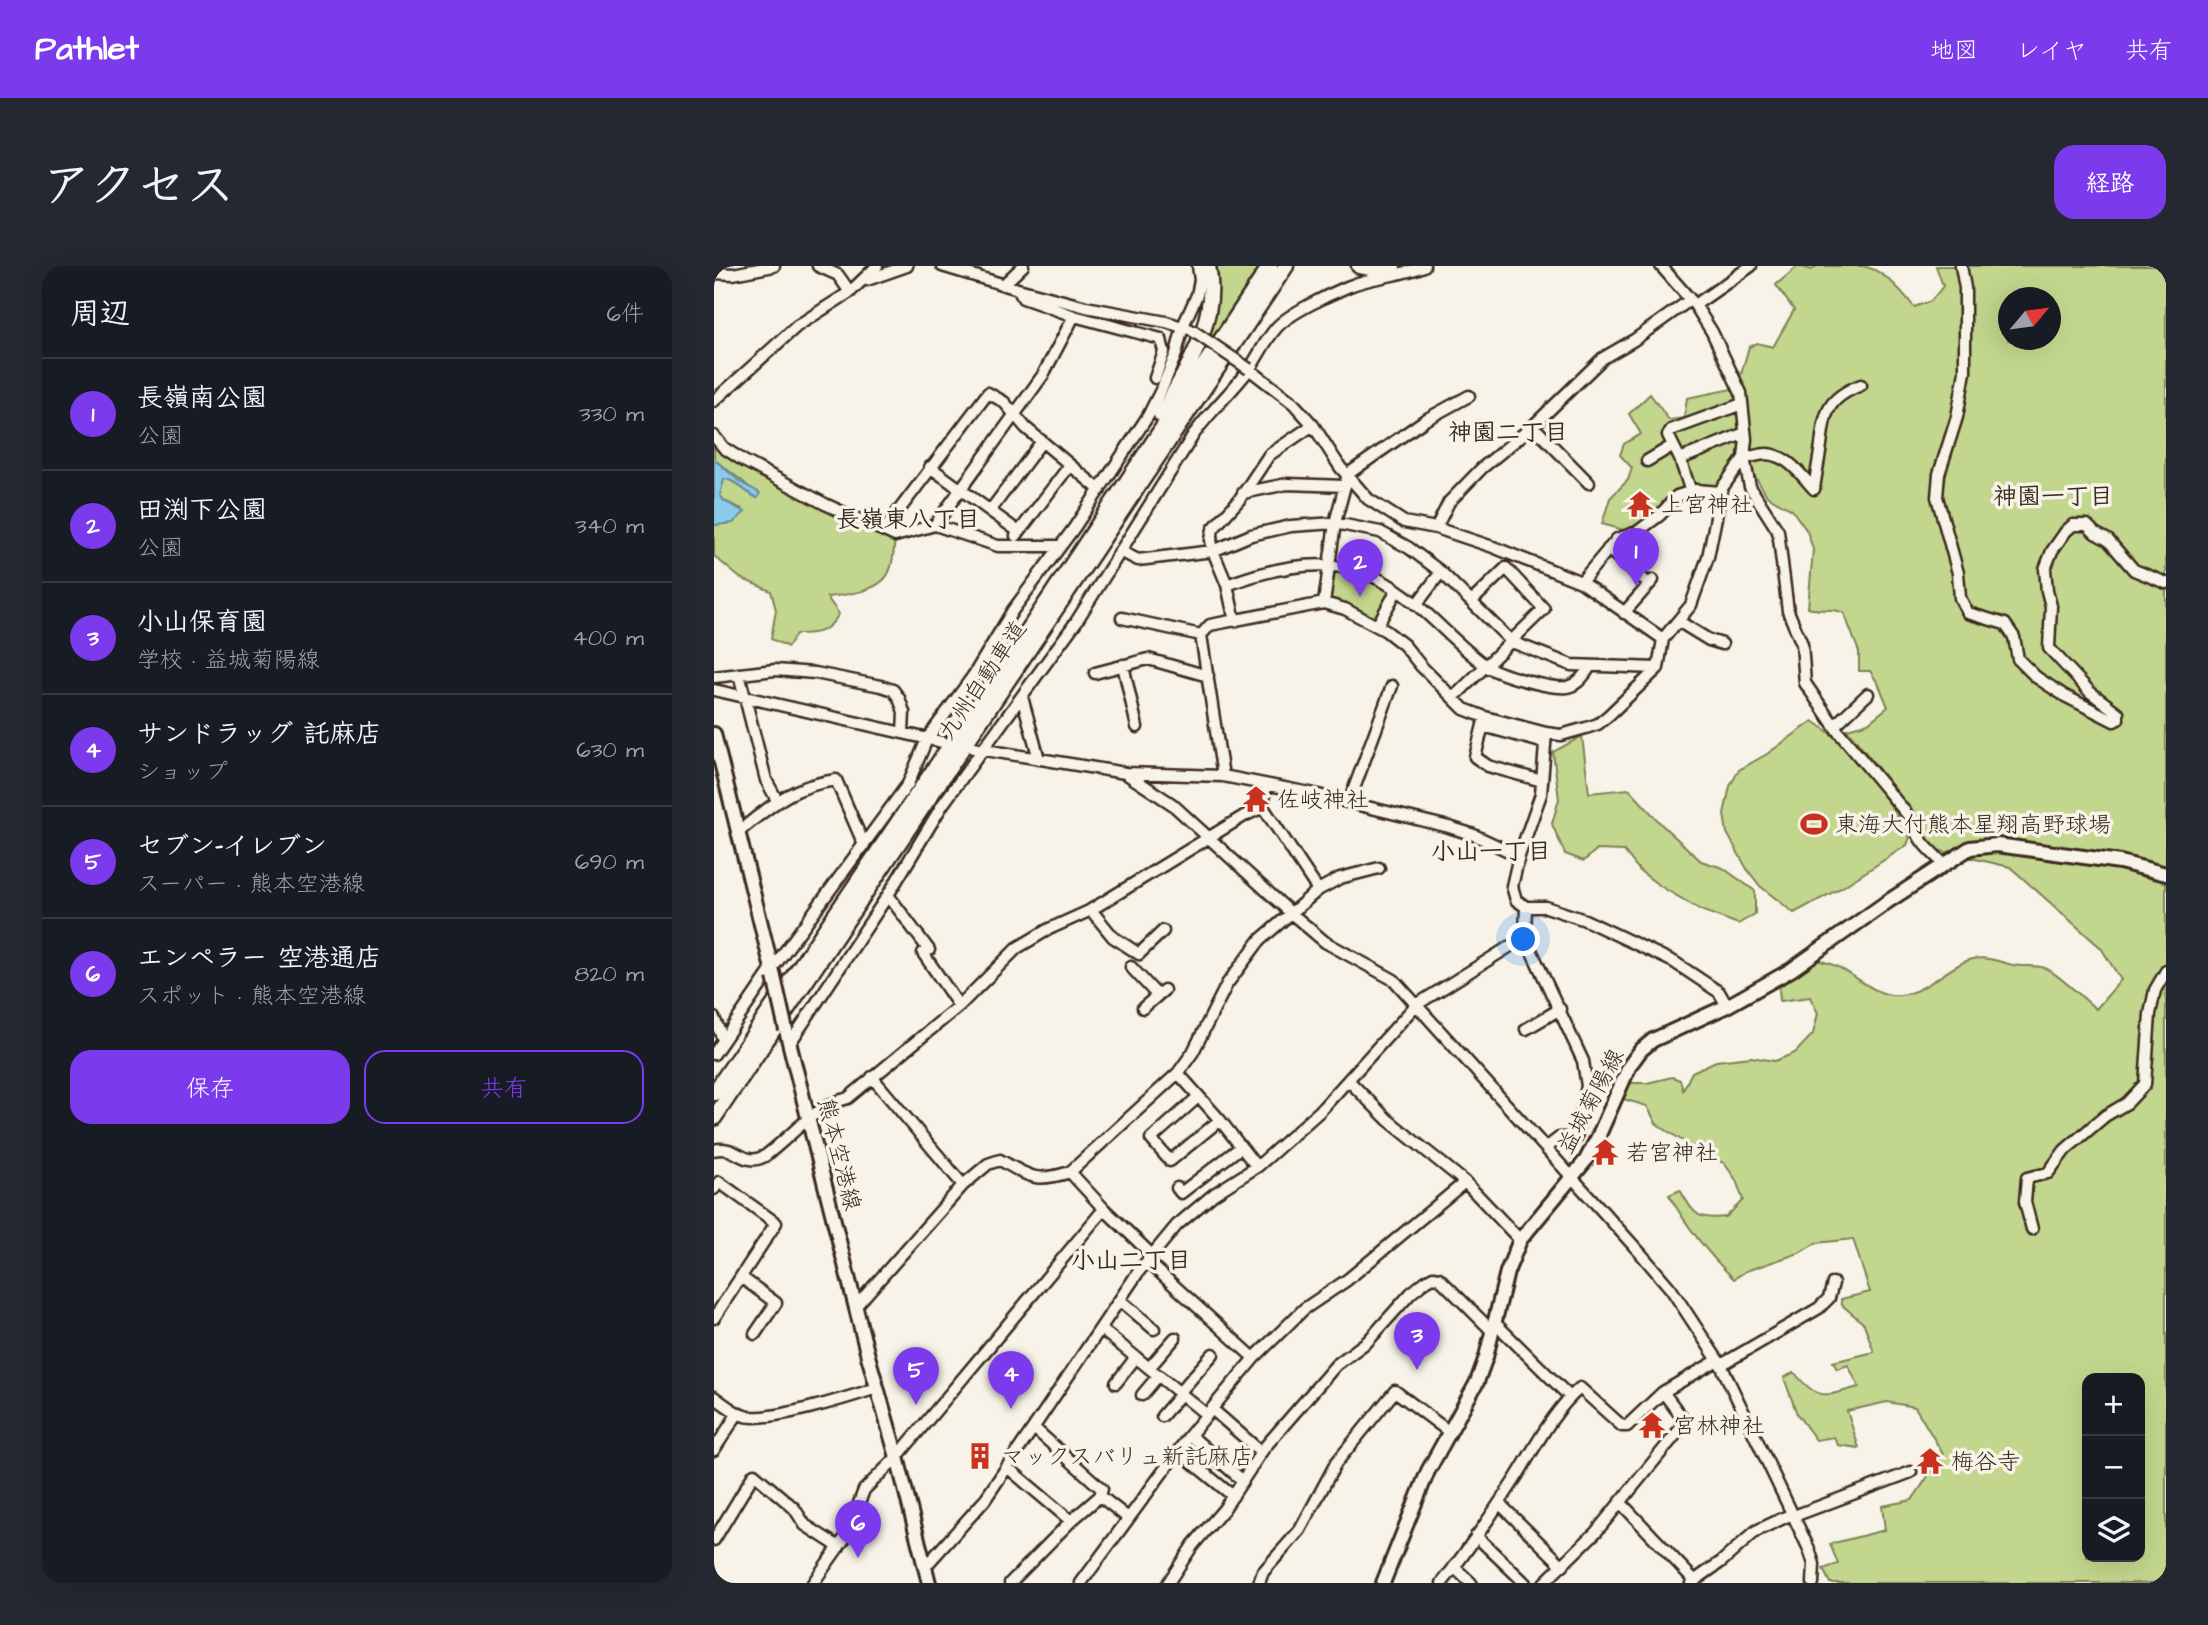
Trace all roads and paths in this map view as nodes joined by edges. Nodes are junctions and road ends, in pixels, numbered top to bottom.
1 (774, 266) edge
2 (818, 266) edge
3 (877, 266) edge
4 (907, 266) edge
5 (942, 266) edge
6 (1023, 266) edge
7 (1198, 266) edge
8 (1208, 266) edge
9 (1270, 266) edge
10 (1286, 266) edge
11 (1359, 266) edge
12 (1393, 266) edge
13 (1424, 266) edge
14 (1661, 266) edge
15 (1751, 266) edge
16 (1961, 266) edge
17 (714, 273) edge
18 (863, 282) junction
19 (1003, 285) junction
20 (1018, 289) junction
21 (850, 292) junction
22 (1693, 302) junction
23 (1074, 316) junction
24 (1183, 326) junction
25 (1249, 369) junction
26 (1154, 377) dead end
27 (1861, 385) dead end
28 (1469, 396) dead end
29 (714, 401) edge
30 (1742, 404) junction
31 (1015, 416) junction
32 (1313, 425) junction
33 (1533, 426) junction
34 (1745, 433) junction
35 (714, 436) edge
36 (1042, 441) junction
37 (1672, 446) junction
38 (1744, 458) junction
39 (1680, 459) junction
40 (1647, 461) dead end
41 (1070, 465) junction
42 (930, 467) junction
43 (1348, 474) junction
44 (1589, 484) dead end
45 (1345, 486) junction
46 (961, 490) junction
47 (1100, 490) junction
48 (1691, 492) junction
49 (1721, 492) junction
50 (1243, 494) junction
51 (990, 511) junction
52 (1335, 523) junction
53 (935, 526) junction
54 (1436, 528) junction
55 (1096, 529) junction
56 (884, 530) junction
57 (1019, 532) junction
58 (1010, 545) junction
59 (1060, 546) junction
60 (1608, 549) junction
61 (1120, 551) junction
62 (1213, 551) junction
63 (1329, 566) junction
64 (1441, 572) junction
65 (1581, 582) junction
66 (2166, 583) edge
67 (1227, 585) junction
68 (1397, 590) junction
69 (1472, 601) junction
70 (1324, 603) junction
71 (1417, 604) junction
72 (1624, 613) junction
73 (1122, 618) dead end
74 (1234, 621) junction
75 (1678, 621) junction
76 (1377, 626) junction
77 (1201, 635) junction
78 (1663, 639) junction
79 (1512, 642) junction
80 (1722, 644) dead end
81 (1123, 665) junction
82 (1590, 666) junction
83 (1487, 667) junction
84 (1658, 667) junction
85 (1095, 673) dead end
86 (739, 674) junction
87 (1208, 676) junction
88 (714, 677) edge
89 (1392, 686) dead end
90 (714, 690) edge
91 (1868, 694) dead end
92 (744, 697) junction
93 (1022, 697) junction
94 (1454, 697) junction
95 (1484, 722) junction
96 (1834, 726) junction
97 (1137, 727) dead end
98 (903, 733) junction
99 (714, 734) edge
100 (927, 738) junction
101 (1545, 738) junction
102 (942, 742) dead end
103 (978, 749) junction
104 (1039, 759) junction
105 (1125, 773) junction
106 (1223, 776) junction
107 (1542, 780) junction
108 (1266, 785) junction
109 (778, 802) junction
110 (1349, 802) junction
111 (1264, 807) junction
112 (738, 832) junction
113 (1209, 838) junction
114 (864, 845) junction
115 (1519, 856) junction
116 (1944, 864) junction
117 (1380, 868) dead end
118 (2166, 874) edge
119 (1318, 890) junction
120 (888, 895) junction
121 (1527, 907) junction
122 (1091, 910) junction
123 (1292, 914) junction
124 (1163, 931) dead end
125 (1525, 937) junction
126 (1131, 967) dead end
127 (2166, 971) edge
128 (773, 973) junction
129 (1416, 1005) junction
130 (960, 1006) junction
131 (1727, 1006) junction
132 (1143, 1008) dead end
133 (1560, 1009) junction
134 (714, 1018) edge
135 (1526, 1029) dead end
136 (788, 1036) junction
137 (723, 1040) junction
138 (714, 1054) edge
139 (1178, 1073) junction
140 (872, 1077) junction
141 (1348, 1080) junction
142 (714, 1093) edge
143 (1198, 1097) junction
144 (809, 1117) junction
145 (714, 1118) edge
146 (1220, 1120) junction
147 (1241, 1147) junction
148 (1546, 1148) junction
149 (714, 1150) edge
150 (1256, 1166) junction
151 (1070, 1172) junction
152 (1572, 1177) junction
153 (1465, 1182) junction
154 (963, 1185) junction
155 (714, 1189) edge
156 (1181, 1193) dead end
157 (1104, 1209) junction
158 (2032, 1229) dead end
159 (1520, 1240) junction
160 (1149, 1258) junction
161 (741, 1277) junction
162 (1833, 1283) dead end
163 (1120, 1300) junction
164 (856, 1306) junction
165 (714, 1318) edge
166 (1493, 1326) junction
167 (1101, 1329) junction
168 (1154, 1329) dead end
169 (755, 1334) dead end
170 (1175, 1338) dead end
171 (1213, 1354) dead end
172 (1136, 1357) junction
173 (1254, 1357) junction
174 (1719, 1362) junction
175 (1149, 1368) junction
176 (1158, 1376) junction
177 (1116, 1383) dead end
178 (877, 1388) junction
179 (1663, 1392) junction
180 (1180, 1394) junction
181 (1142, 1395) dead end
182 (714, 1396) edge
183 (1570, 1397) junction
184 (1209, 1412) junction
185 (738, 1413) junction
186 (1162, 1416) dead end
187 (1034, 1428) junction
188 (1448, 1431) junction
189 (1190, 1435) junction
190 (714, 1450) edge
191 (1178, 1451) junction
192 (1262, 1452) junction
193 (897, 1457) junction
194 (1007, 1467) junction
195 (1911, 1472) dead end
196 (1242, 1481) junction
197 (1100, 1496) junction
198 (1233, 1496) junction
199 (1499, 1503) junction
200 (1620, 1503) junction
201 (1793, 1515) junction
202 (1128, 1518) junction
203 (1071, 1521) junction
204 (1476, 1536) junction
205 (714, 1540) edge
206 (839, 1547) junction
207 (1563, 1566) junction
208 (924, 1567) junction
209 (1454, 1567) junction
210 (1693, 1582) edge
211 (813, 1583) edge
212 (929, 1583) edge
213 (1010, 1583) edge
214 (1081, 1583) edge
215 (1168, 1583) edge
216 (1259, 1583) edge
217 (1383, 1583) edge
218 (1441, 1583) edge
219 (1471, 1583) edge
220 (1525, 1583) edge
221 (1544, 1583) edge
222 (1813, 1583) edge

1 - 17 street
2 - 21 street
3 - 18 street
4 - 18 street
5 - 19 street
6 - 19 street
7 - 24 street
8 - 55 highway
9 - 55 highway, 九州自動車道
10 - 145 highway, 九州自動車道
11 - 12 highway
13 - 25 street
14 - 22 street
15 - 22 street
16 - 66 street
18 - 21 street
19 - 20 street
20 - 23 street
20 - 24 street
21 - 29 street
22 - 30 street
22 - 33 street
23 - 26 street
23 - 31 street
24 - 25 street, bridge
24 - 47 street
25 - 32 street
25 - 61 street
27 - 38 street
28 - 43 street
30 - 34 street
30 - 37 street
31 - 36 street
31 - 42 street
31 - 46 street
32 - 43 street
32 - 50 street
33 - 44 street
33 - 54 street
34 - 38 street
34 - 39 street
35 - 56 street
36 - 41 street
36 - 51 street
37 - 39 street
37 - 40 street
38 - 49 street
38 - 96 street
39 - 48 street
41 - 47 street
41 - 57 street
42 - 46 street
42 - 56 street
43 - 45 street
43 - 54 street
45 - 50 street
45 - 52 street
46 - 51 street
46 - 53 street
47 - 59 street
48 - 49 street
48 - 60 street
49 - 75 street
50 - 62 street
51 - 57 street
52 - 62 street
52 - 63 street
52 - 64 street
53 - 56 street
53 - 58 street
54 - 65 street
55 - 142 highway, 九州自動車道
57 - 58 street
58 - 59 street
59 - 100 street
60 - 65 street
60 - 72 street
61 - 62 street
61 - 93 street
62 - 67 street
63 - 67 street
63 - 68 street
63 - 70 street
64 - 69 street
64 - 71 street
65 - 72 street
67 - 74 street
68 - 71 street
68 - 76 street
69 - 79 street
69 - 79 street
70 - 74 street
70 - 76 street
71 - 83 street
72 - 78 street
73 - 77 street
74 - 77 street
75 - 78 street
75 - 80 street
76 - 94 street
77 - 87 street
78 - 84 street
79 - 82 street
79 - 83 street
81 - 85 street
81 - 87 street
81 - 97 street
82 - 83 street
82 - 84 street
83 - 94 street
84 - 101 street
86 - 88 street
86 - 92 street
86 - 98 street
87 - 106 street
89 - 110 street
90 - 92 street
91 - 96 street
92 - 98 street
92 - 109 street
93 - 103 street
93 - 104 street
94 - 95 street
95 - 101 street
95 - 107 street
96 - 116 street
98 - 100 street
99 - 112 main road, 熊本空港線
100 - 102 street
100 - 114 street
101 - 107 street
103 - 104 street
103 - 120 street
104 - 105 street
105 - 106 street
105 - 113 street
106 - 108 street
107 - 115 street
108 - 110 street
108 - 111 street
109 - 112 street
109 - 114 street
110 - 115 street
111 - 113 street
111 - 119 street
112 - 128 main road, 熊本空港線
113 - 122 street
113 - 123 street
114 - 128 street
115 - 121 street
116 - 118 main road, 益城菊陽線
116 - 131 main road, 益城菊陽線
117 - 119 street
119 - 123 street
120 - 130 street
120 - 136 street
121 - 125 street
121 - 131 street
122 - 124 street
122 - 130 street
123 - 129 street
123 - 139 street
125 - 129 street
125 - 133 street
126 - 132 street
127 - 158 street
128 - 136 main road, 熊本空港線, bridge
128 - 137 street
129 - 141 street
129 - 148 street
130 - 140 street
131 - 152 main road, 益城菊陽線
133 - 135 street
133 - 148 street
134 - 137 street
136 - 144 main road, 熊本空港線
137 - 138 street
139 - 143 street
139 - 151 street
140 - 144 street
140 - 154 street
141 - 150 street
141 - 153 street
143 - 146 street
143 - 146 street
144 - 149 street
144 - 164 main road, 熊本空港線
146 - 147 street
147 - 150 street
147 - 156 street
148 - 152 street
150 - 160 street
151 - 154 street
151 - 157 street
152 - 159 main road, 益城菊陽線
152 - 174 street
153 - 159 street
153 - 173 street
154 - 164 street
155 - 161 street
157 - 160 street
157 - 193 street
159 - 166 main road, 益城菊陽線
160 - 163 street
160 - 173 street
161 - 165 street
161 - 169 street
162 - 174 street
163 - 167 street
163 - 168 street
164 - 178 main road, 熊本空港線
166 - 183 street
166 - 188 main road, 益城菊陽線
166 - 192 street
167 - 172 street
167 - 187 street
170 - 175 street
171 - 180 street
172 - 175 street
172 - 177 street
173 - 184 street
174 - 179 street
174 - 201 street
175 - 176 street
176 - 180 street
176 - 181 street
178 - 185 street
178 - 193 main road, 熊本空港線
179 - 183 street
179 - 200 street
180 - 184 street
180 - 186 street
182 - 185 street
183 - 199 street
184 - 189 street
184 - 192 street
185 - 190 street
187 - 194 street
187 - 197 street
188 - 216 street
188 - 217 main road, 益城菊陽線
189 - 191 street
189 - 196 street
191 - 198 street
191 - 202 street
192 - 196 street
193 - 206 street
193 - 208 main road, 熊本空港線
194 - 203 street
194 - 208 street
195 - 201 street
196 - 198 street
197 - 202 street
197 - 203 street
198 - 215 street
199 - 204 street
199 - 207 street
200 - 207 street
200 - 210 street
201 - 210 street
201 - 222 street
202 - 214 street
203 - 213 street
204 - 209 street
204 - 220 street
205 - 206 street
206 - 211 street
207 - 221 street
208 - 212 main road, 熊本空港線
209 - 218 street
209 - 219 street

